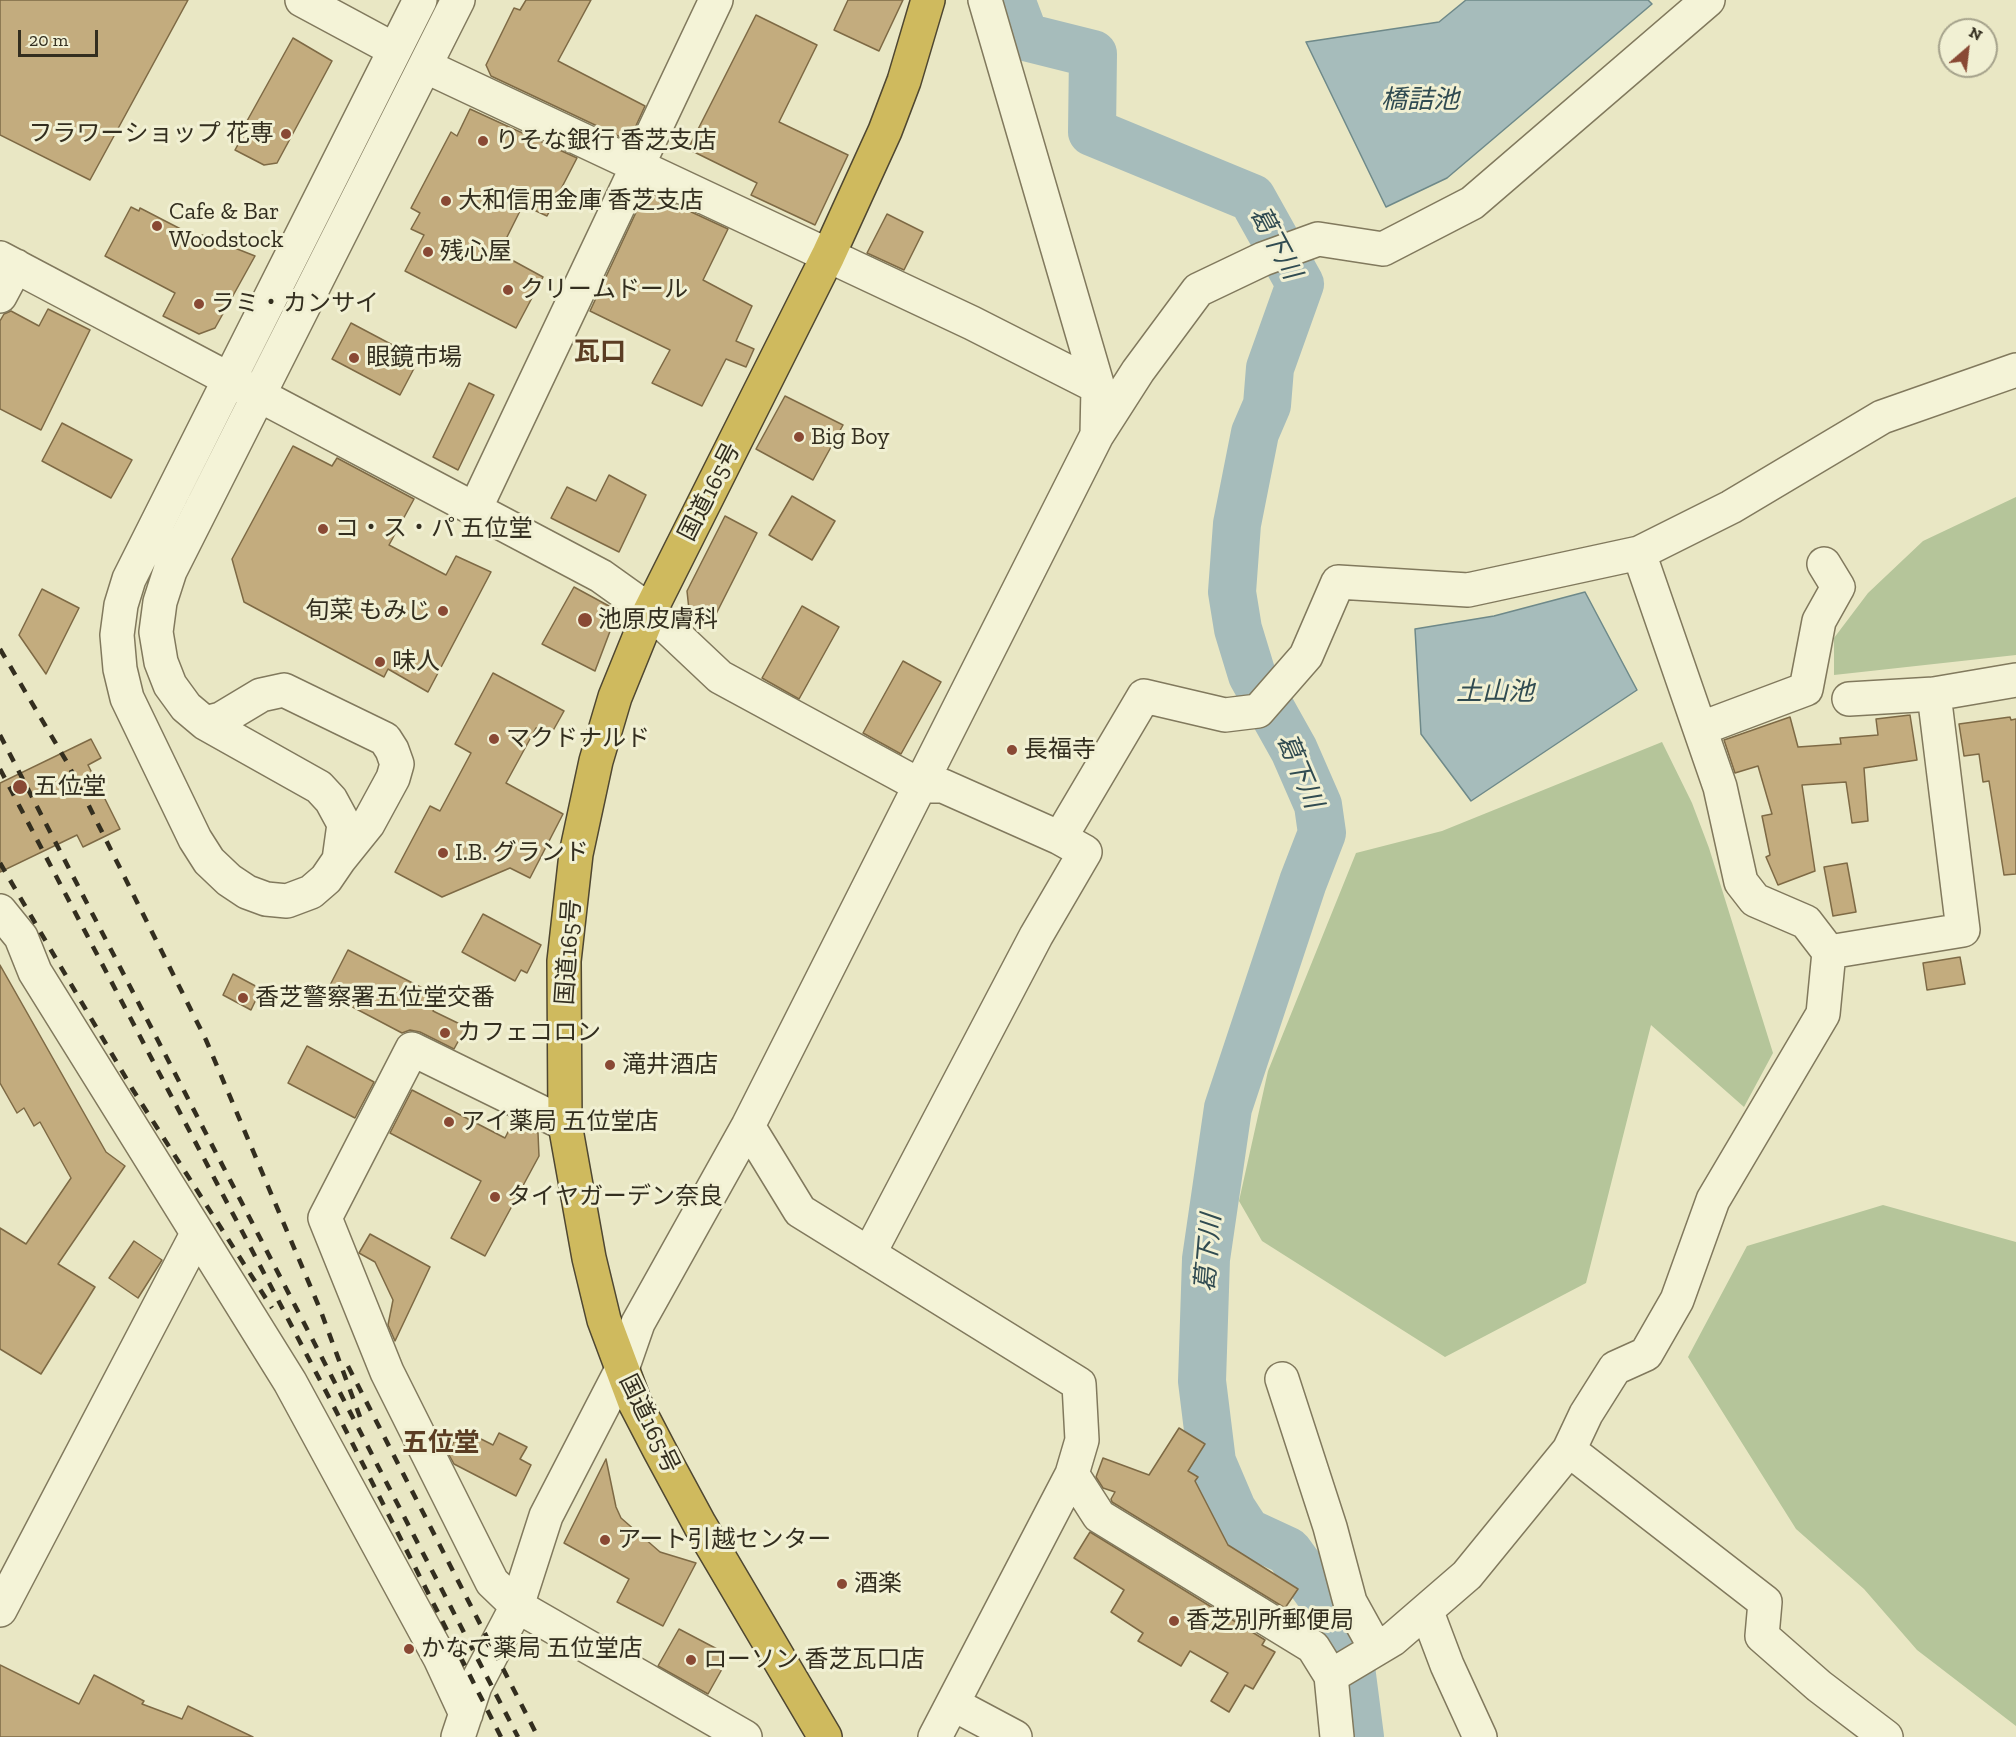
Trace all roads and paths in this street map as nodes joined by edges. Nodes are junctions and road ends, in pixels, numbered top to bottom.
1 (302, 0) edge
2 (420, 0) edge
3 (458, 0) edge
4 (716, 0) edge
5 (928, 0) edge
6 (986, 0) edge
7 (1708, 0) edge
8 (395, 50) junction
9 (425, 66) junction
10 (638, 167) junction
11 (828, 256) junction
12 (8, 262) edge
13 (0, 296) edge
14 (2016, 370) edge
15 (230, 378) junction
16 (1098, 387) junction
17 (261, 394) junction
18 (1097, 435) junction
19 (475, 508) junction
20 (1639, 553) junction
21 (1824, 564) dead end
22 (650, 611) junction
23 (2016, 680) edge
24 (1934, 694) junction
25 (1849, 699) dead end
26 (205, 723) junction
27 (1702, 728) junction
28 (921, 786) junction
29 (1060, 838) junction
30 (339, 860) junction
31 (0, 910) edge
32 (1829, 952) junction
33 (565, 1124) junction
34 (748, 1126) junction
35 (197, 1234) junction
36 (868, 1254) junction
37 (622, 1369) junction
38 (1282, 1379) dead end
39 (1569, 1450) junction
40 (1072, 1474) junction
41 (517, 1606) junction
42 (0, 1610) edge
43 (1426, 1612) junction
44 (1376, 1649) junction
45 (1331, 1676) junction
46 (953, 1704) junction
47 (462, 1725) edge
48 (745, 1737) edge
49 (825, 1737) edge
50 (935, 1737) edge
51 (1015, 1737) edge
52 (1337, 1737) edge
53 (1480, 1737) edge
54 (1886, 1737) edge

1 - 8 street
2 - 8 street
3 - 9 street
4 - 10 street
5 - 11 highway, 国道165号
6 - 16 street
7 - 18 street
8 - 15 street
9 - 10 street
9 - 17 street
10 - 11 street
10 - 19 street
11 - 16 street
11 - 22 highway, 国道165号
12 - 13 street
12 - 15 street
14 - 20 street
15 - 17 street
15 - 30 street
16 - 18 street
17 - 19 street
17 - 26 street
18 - 28 street
19 - 22 street
20 - 27 street
20 - 29 street
21 - 27 street
22 - 28 street
22 - 33 highway, 国道165号
23 - 24 street
24 - 25 street
24 - 32 street
26 - 30 street
26 - 30 street
27 - 32 street
28 - 29 street
28 - 34 street
29 - 36 street
31 - 35 street
32 - 39 street
33 - 37 highway, 国道165号
33 - 41 street
34 - 36 street
34 - 37 street
35 - 42 street
35 - 47 street
36 - 40 street
37 - 41 street
37 - 49 highway, 国道165号
38 - 44 street
39 - 43 street
39 - 54 street
40 - 45 street
40 - 46 street
41 - 47 street
41 - 48 street
43 - 44 street
43 - 53 street
44 - 45 street
45 - 52 street
46 - 50 street
46 - 51 street

